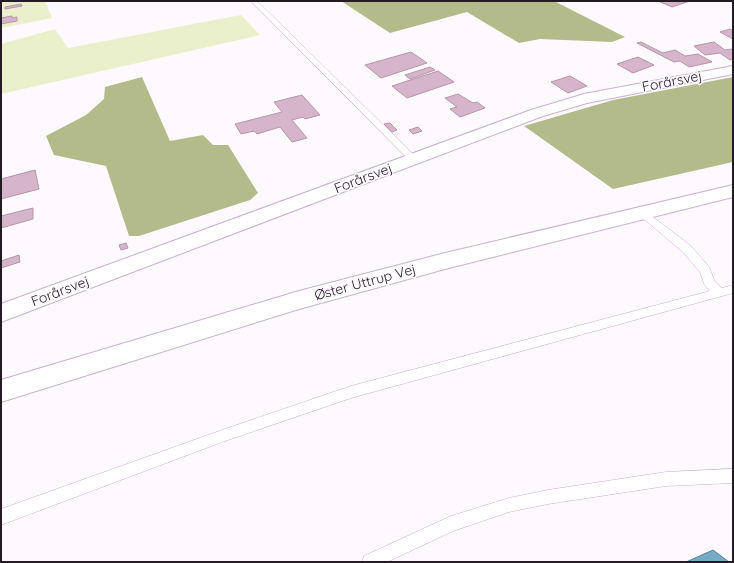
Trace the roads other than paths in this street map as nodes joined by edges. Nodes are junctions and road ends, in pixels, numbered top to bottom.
1 (254, 1) edge
2 (733, 70) edge
3 (413, 159) junction
4 (733, 191) edge
5 (642, 213) junction
6 (733, 289) edge
7 (720, 293) junction
8 (1, 313) edge
9 (1, 391) edge
10 (733, 476) edge
11 (1, 518) edge
12 (370, 562) edge

1 - 3 lane
2 - 3 street, Forårsvej
3 - 8 street, Forårsvej
4 - 5 street, Øster Uttrup Vej
5 - 7 lane
5 - 9 street, Øster Uttrup Vej
6 - 7 lane
7 - 11 lane
10 - 12 lane

